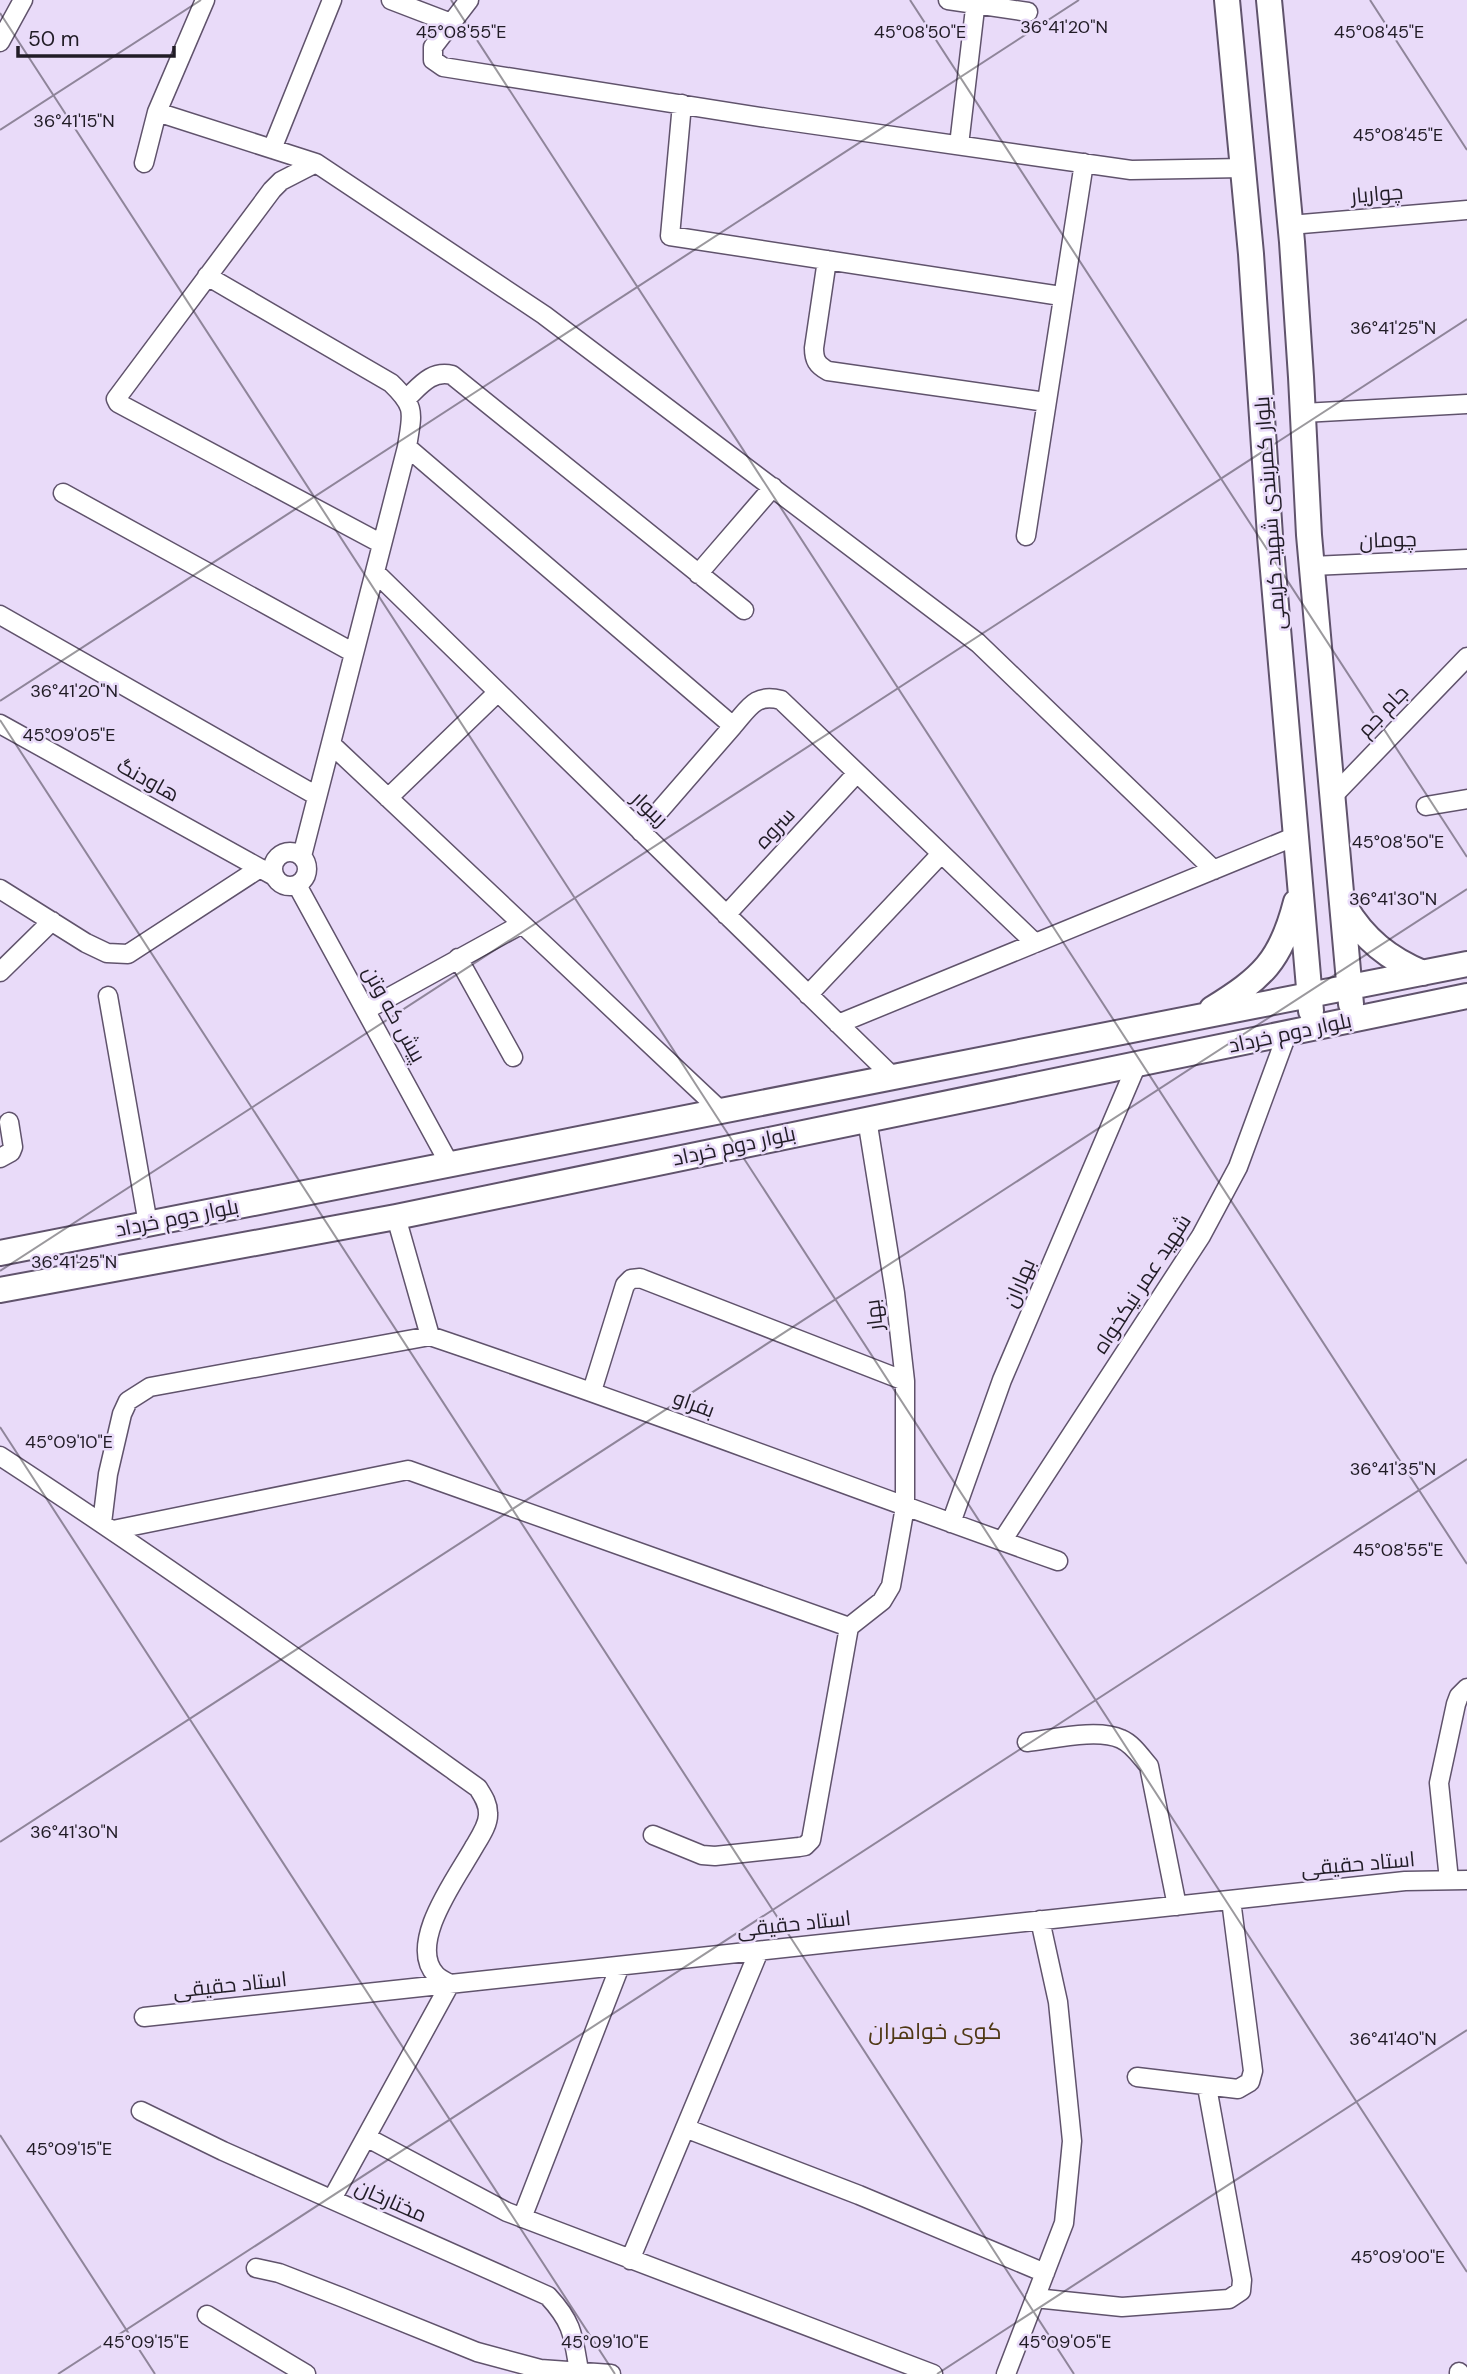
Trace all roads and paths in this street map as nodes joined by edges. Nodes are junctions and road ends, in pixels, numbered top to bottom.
1 (23, 0) edge
2 (205, 0) edge
3 (332, 0) edge
4 (391, 0) edge
5 (469, 0) edge
6 (948, 0) edge
7 (1227, 0) edge
8 (1269, 0) edge
9 (976, 2) edge
10 (1028, 12) dead end
11 (452, 23) junction
12 (0, 43) edge
13 (682, 104) junction
14 (157, 112) junction
15 (959, 145) junction
16 (272, 149) junction
17 (144, 163) dead end
18 (316, 163) junction
19 (1084, 163) junction
20 (1243, 168) junction
21 (1467, 210) edge
22 (1290, 225) junction
23 (827, 260) junction
24 (207, 276) junction
25 (1062, 296) junction
26 (406, 399) junction
27 (1046, 402) junction
28 (1467, 404) edge
29 (1303, 413) junction
30 (407, 447) junction
31 (773, 487) junction
32 (63, 493) dead end
33 (1026, 536) dead end
34 (382, 544) junction
35 (1467, 559) edge
36 (1312, 566) junction
37 (375, 572) junction
38 (698, 574) junction
39 (744, 610) dead end
40 (0, 615) edge
41 (354, 653) junction
42 (1467, 657) edge
43 (498, 692) junction
44 (0, 724) edge
45 (733, 726) junction
46 (331, 744) junction
47 (857, 773) junction
48 (317, 796) junction
49 (1333, 796) junction
50 (388, 798) junction
51 (1467, 799) edge
52 (1426, 806) dead end
53 (641, 832) junction
54 (1296, 836) junction
55 (941, 854) junction
56 (302, 856) junction
57 (1214, 870) junction
58 (267, 872) junction
59 (297, 885) junction
60 (1300, 888) junction
61 (0, 889) edge
62 (1342, 903) junction
63 (726, 915) junction
64 (52, 921) junction
65 (522, 924) junction
66 (1035, 943) junction
67 (458, 958) junction
68 (1467, 964) edge
69 (0, 972) edge
70 (1423, 973) junction
71 (1350, 988) junction
72 (807, 995) junction
73 (108, 996) dead end
74 (1310, 996) junction
75 (1467, 996) edge
76 (366, 1010) junction
77 (1198, 1018) junction
78 (1352, 1019) junction
79 (838, 1024) junction
80 (1312, 1027) junction
81 (1287, 1034) junction
82 (513, 1056) dead end
83 (1138, 1064) junction
84 (893, 1077) junction
85 (721, 1111) junction
86 (867, 1119) junction
87 (9, 1122) dead end
88 (0, 1158) edge
89 (450, 1165) junction
90 (396, 1217) junction
91 (148, 1224) junction
92 (0, 1253) edge
93 (0, 1290) edge
94 (430, 1336) junction
95 (905, 1381) junction
96 (592, 1391) junction
97 (0, 1456) edge
98 (905, 1507) junction
99 (951, 1523) junction
100 (108, 1526) junction
101 (1002, 1541) junction
102 (1058, 1561) dead end
103 (849, 1627) junction
104 (1467, 1688) edge
105 (1027, 1742) dead end
106 (653, 1835) dead end
107 (1458, 1880) edge
108 (1231, 1900) junction
109 (1177, 1906) junction
110 (1040, 1920) junction
111 (759, 1951) junction
112 (620, 1966) junction
113 (450, 1984) junction
114 (144, 2017) dead end
115 (1137, 2077) dead end
116 (1207, 2087) junction
117 (141, 2111) dead end
118 (685, 2128) junction
119 (366, 2137) junction
120 (332, 2199) junction
121 (522, 2218) junction
122 (630, 2260) junction
123 (256, 2267) dead end
124 (1045, 2273) junction
125 (1035, 2298) junction
126 (207, 2315) dead end
127 (579, 2371) junction
128 (306, 2374) edge
129 (611, 2374) edge
130 (933, 2374) edge
131 (1006, 2374) edge

1 - 12 street
2 - 14 street
3 - 16 street
4 - 11 street
5 - 11 street
6 - 9 street
7 - 20 street, بلوار کمربندی شهید کریمی
8 - 22 street, بلوار کمربندی شهید کریمی
9 - 10 street
9 - 15 street
11 - 13 street
13 - 15 street
13 - 23 street
14 - 16 street
14 - 17 street
15 - 19 street
16 - 18 street
18 - 24 street
18 - 31 street
19 - 20 street
19 - 25 street
20 - 54 street, بلوار کمربندی شهید کریمی
21 - 22 street, چواریار
22 - 29 street, بلوار کمربندی شهید کریمی
23 - 25 street
23 - 27 street
24 - 26 street
24 - 34 street
25 - 27 street
26 - 30 street
26 - 38 street
27 - 33 street
28 - 29 street
29 - 36 street, بلوار کمربندی شهید کریمی
30 - 34 street
30 - 45 street
31 - 38 street
31 - 57 street
32 - 41 street
34 - 37 street
35 - 36 street, چومان
36 - 49 street, بلوار کمربندی شهید کریمی
37 - 41 street
37 - 43 street, ریبوار
38 - 39 street
40 - 48 street
41 - 46 street
42 - 49 street, جام جم
43 - 50 street
43 - 53 street, ریبوار
44 - 58 street, هاودنگ
45 - 47 street
45 - 53 street
46 - 48 street
46 - 50 street
47 - 55 street
47 - 63 street, سروه
48 - 56 street
49 - 62 street, بلوار کمربندی شهید کریمی
50 - 65 street
51 - 52 street
53 - 63 street, ریبوار
54 - 57 street
54 - 60 street, بلوار کمربندی شهید کریمی
55 - 66 street
55 - 72 street
56 - 58 street
56 - 59 street
57 - 66 street
58 - 59 street
58 - 64 street
59 - 76 street, پیش که وتن
60 - 74 street, بلوار کمربندی شهید کریمی
60 - 77 street
61 - 64 street
62 - 70 street
62 - 71 street, بلوار کمربندی شهید کریمی
63 - 72 street, ریبوار
64 - 69 street
65 - 67 street
65 - 85 street
66 - 79 street
67 - 76 street
67 - 82 street
68 - 70 street, بلوار دوم خرداد
70 - 71 street, بلوار دوم خرداد
71 - 74 street, بلوار دوم خرداد
71 - 78 street, بلوار کمربندی شهید کریمی
72 - 79 street, ریبوار
73 - 91 street
74 - 77 street, بلوار دوم خرداد
74 - 80 street, بلوار کمربندی شهید کریمی
75 - 78 street, بلوار دوم خرداد
76 - 89 street, پیش که وتن
77 - 84 street, بلوار دوم خرداد
78 - 80 street, بلوار دوم خرداد
79 - 84 street, ریبوار
80 - 81 street, بلوار دوم خرداد
81 - 83 street, بلوار دوم خرداد
81 - 101 street, شهید عمر نیکخواه
83 - 86 street, بلوار دوم خرداد
83 - 99 street, بهاران
84 - 85 street, بلوار دوم خرداد
85 - 89 street, بلوار دوم خرداد
86 - 90 street, بلوار دوم خرداد
86 - 95 street, بهار
87 - 88 street
89 - 91 street, بلوار دوم خرداد
90 - 93 street, بلوار دوم خرداد
90 - 94 street
91 - 92 street, بلوار دوم خرداد
94 - 96 street, بفراو
94 - 100 street
95 - 96 street
95 - 98 street, بهار
96 - 98 street, بفراو
97 - 100 street
98 - 99 street, بفراو
98 - 103 street, بهار
99 - 101 street, بفراو
100 - 103 street
100 - 113 street
101 - 102 street, بفراو
103 - 106 street
104 - 107 street
105 - 109 street
107 - 108 street, استاد حقیقی
108 - 109 street, استاد حقیقی
108 - 116 street
109 - 110 street, استاد حقیقی
110 - 111 street, استاد حقیقی
110 - 124 street
111 - 112 street, استاد حقیقی
111 - 118 street
112 - 113 street, استاد حقیقی
112 - 121 street
113 - 114 street, استاد حقیقی
113 - 119 street
115 - 116 street
116 - 125 street
117 - 120 street, مختارخان
118 - 122 street
118 - 124 street
119 - 120 street
119 - 121 street
120 - 127 street, مختارخان
121 - 122 street
122 - 130 street
123 - 127 street
124 - 125 street
125 - 131 street
126 - 128 street
127 - 129 street

